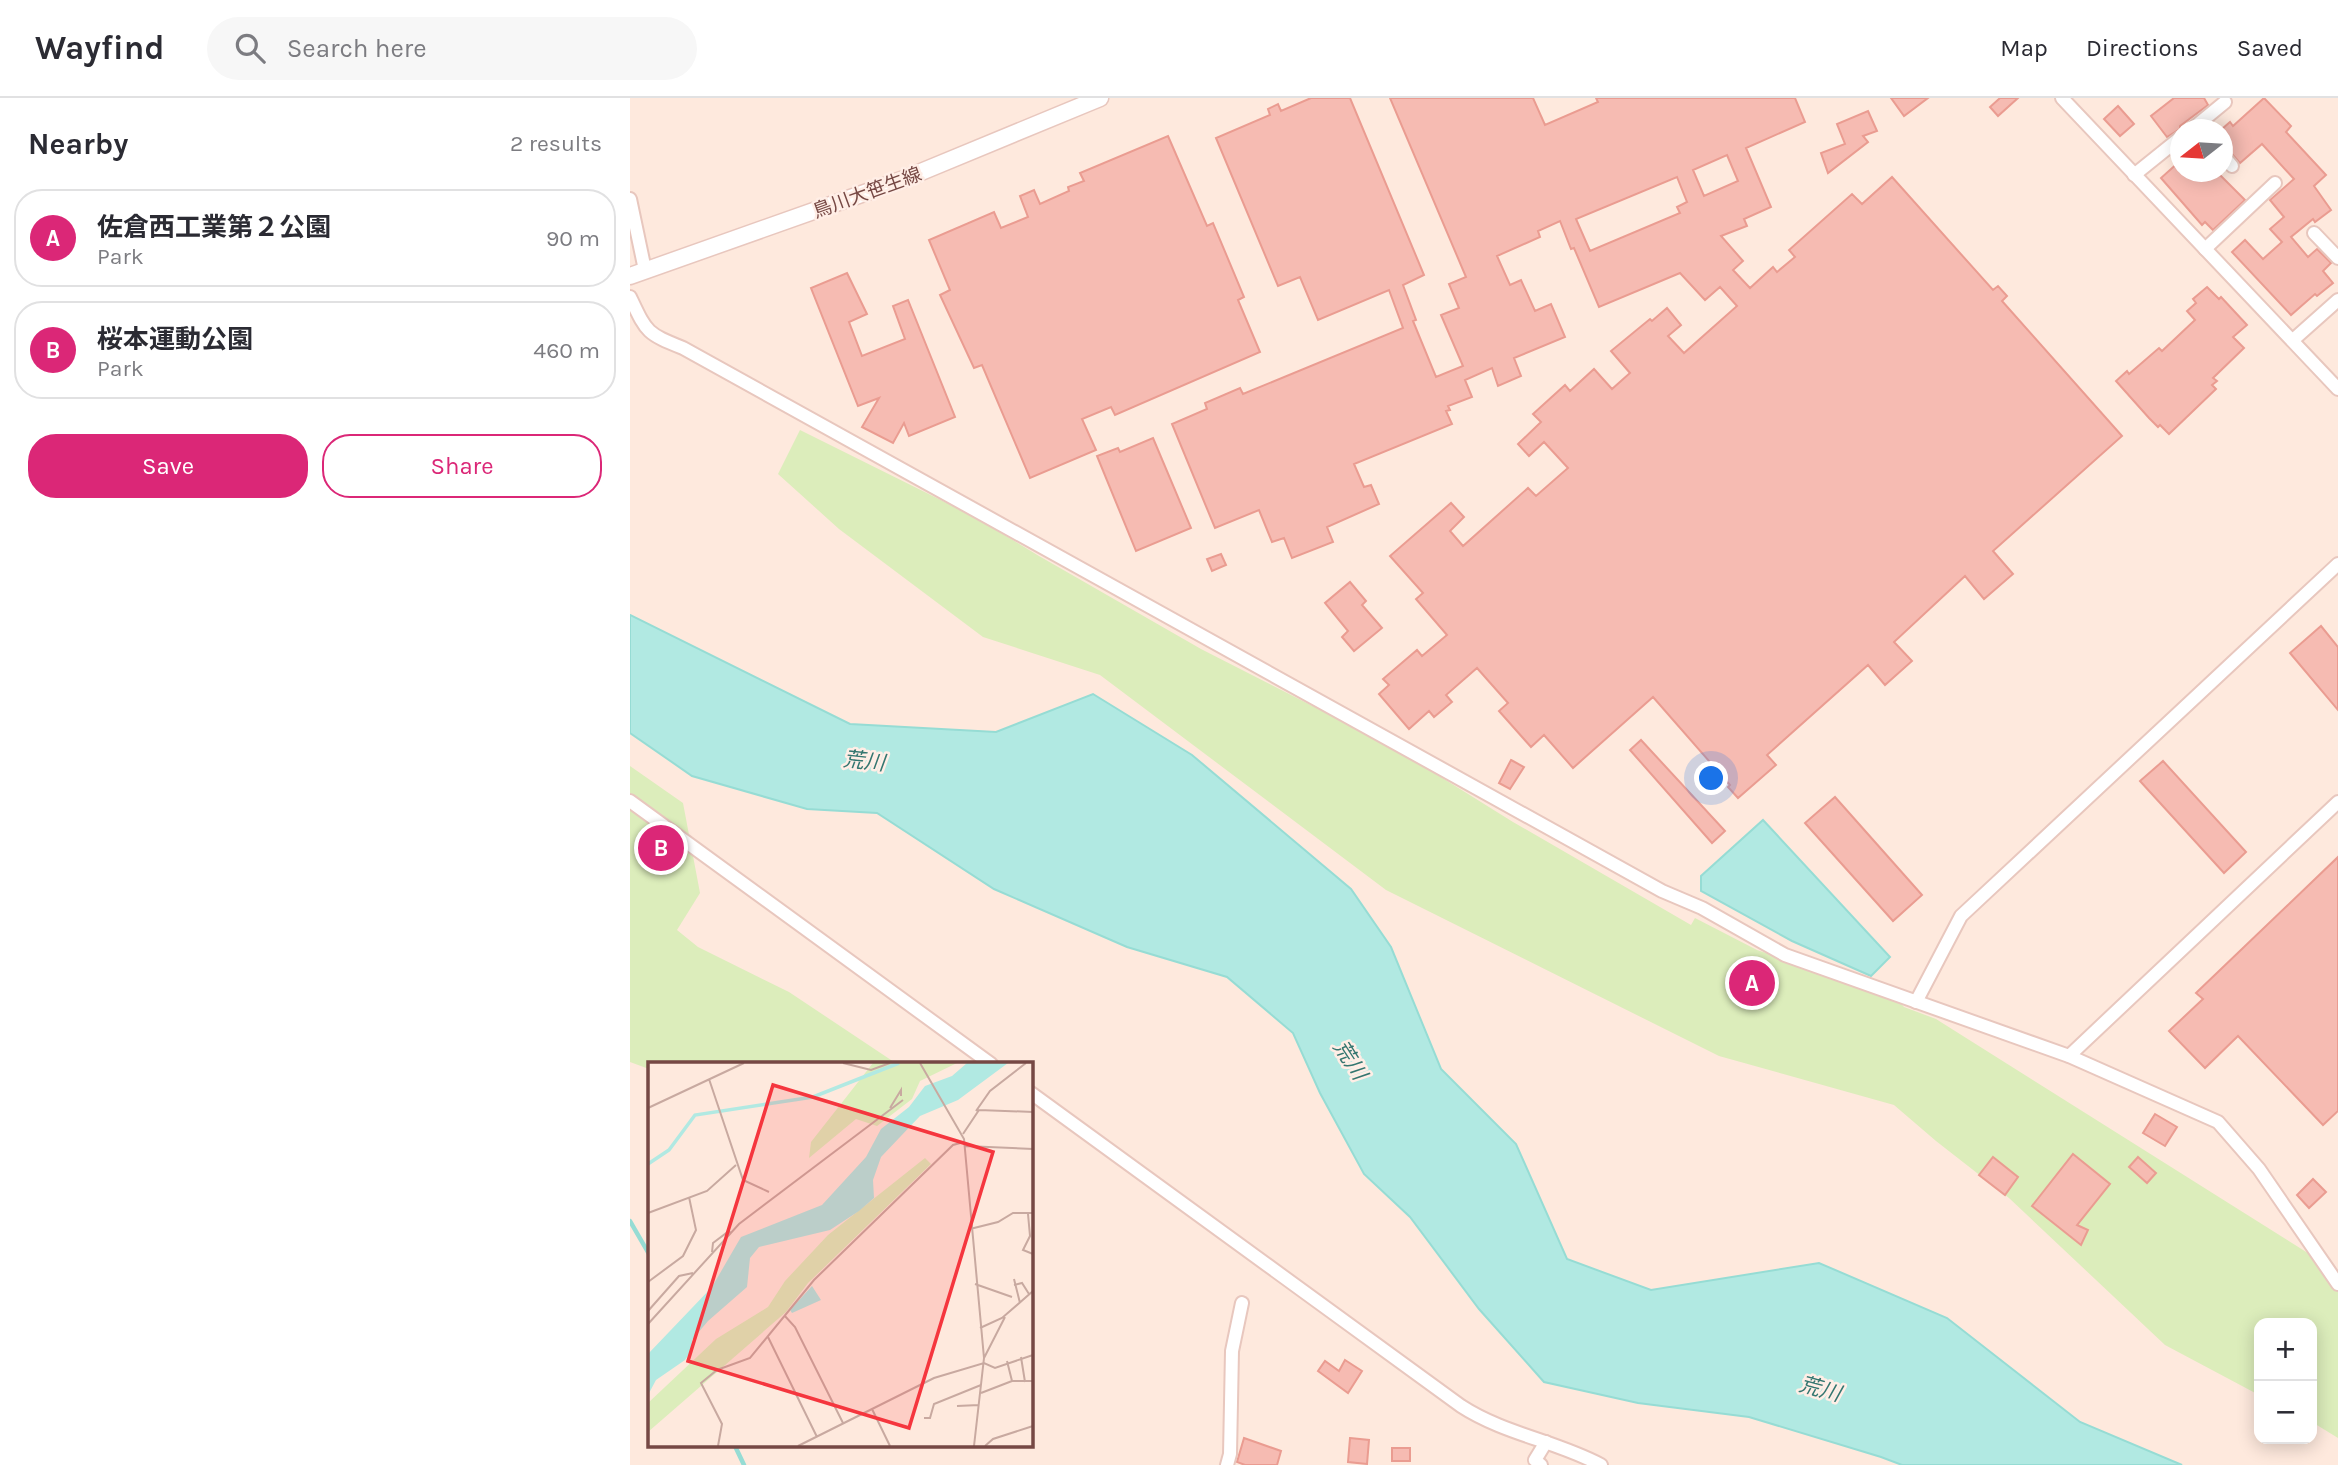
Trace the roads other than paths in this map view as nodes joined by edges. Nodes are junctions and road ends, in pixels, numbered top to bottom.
1 (1100, 98) edge
2 (2062, 98) edge
3 (2225, 102) dead end
4 (2207, 119) edge
5 (2170, 146) edge
6 (2134, 175) junction
7 (2275, 183) dead end
8 (630, 199) edge
9 (2314, 233) dead end
10 (2205, 249) junction
11 (2338, 258) edge
12 (638, 273) edge
13 (630, 297) edge
14 (2338, 300) edge
15 (2293, 340) junction
16 (2338, 388) edge
17 (2338, 564) edge
18 (630, 801) edge
19 (2338, 802) edge
20 (1916, 1002) junction
21 (2069, 1056) junction
22 (988, 1062) edge
23 (1032, 1094) edge
24 (2338, 1284) edge
25 (1242, 1303) dead end
26 (1546, 1442) junction
27 (1227, 1465) edge
28 (1541, 1465) edge
29 (1601, 1465) edge

1 - 12 street, 鳥川大笹生線
2 - 6 street
3 - 4 street
5 - 6 street
6 - 10 street
7 - 10 street
8 - 12 street
9 - 11 street
10 - 15 street
13 - 20 street
14 - 15 street
15 - 16 street
17 - 20 street
18 - 22 street
19 - 21 street
20 - 21 street
21 - 24 street
23 - 26 street
25 - 27 street
26 - 28 street
26 - 29 street

